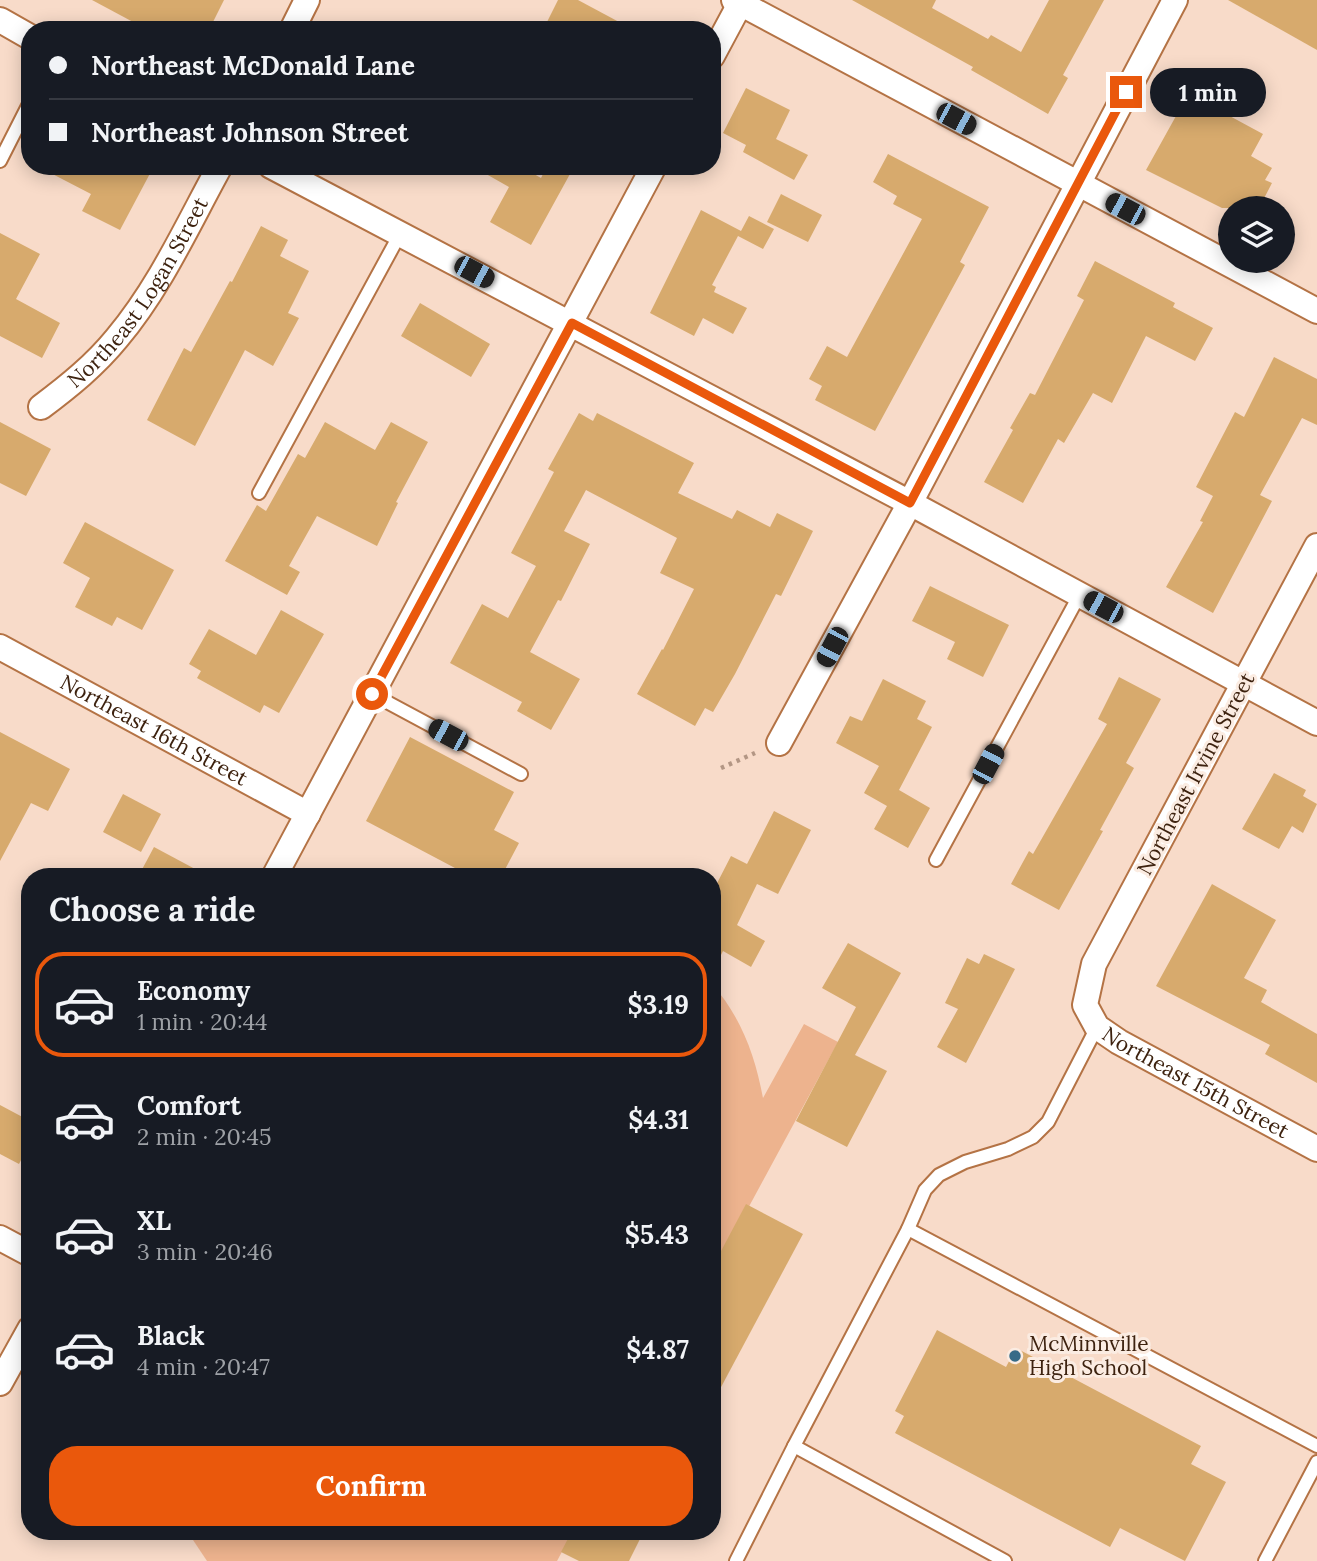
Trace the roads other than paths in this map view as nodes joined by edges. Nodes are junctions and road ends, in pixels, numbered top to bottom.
1 (307, 0) edge
2 (1175, 0) edge
3 (739, 1) edge
4 (0, 20) edge
5 (296, 21) edge
6 (21, 32) edge
7 (721, 38) edge
8 (21, 120) edge
9 (0, 161) edge
10 (215, 175) edge
11 (288, 175) edge
12 (649, 175) edge
13 (1077, 184) junction
14 (400, 234) junction
15 (1317, 311) edge
16 (572, 323) junction
17 (41, 407) dead end
18 (259, 493) dead end
19 (910, 503) junction
20 (1317, 546) edge
21 (1080, 594) junction
22 (0, 647) edge
23 (1244, 683) junction
24 (372, 694) junction
25 (1317, 723) edge
26 (779, 743) road end
27 (521, 775) dead end
28 (308, 814) junction
29 (936, 860) dead end
30 (279, 868) edge
31 (1085, 1005) joint
32 (1097, 1027) junction
33 (1317, 1149) edge
34 (908, 1229) junction
35 (0, 1238) edge
36 (21, 1249) edge
37 (21, 1345) edge
38 (0, 1383) edge
39 (794, 1446) junction
40 (1317, 1446) edge
41 (1317, 1462) edge
42 (736, 1561) edge
43 (1005, 1561) edge
44 (1265, 1561) edge

1 - 5 street
2 - 13 street
3 - 7 street
3 - 13 street
4 - 6 street
8 - 9 lane
10 - 17 street, Northeast Logan Street
11 - 14 street
12 - 16 street
13 - 15 street
13 - 19 street
14 - 16 street
14 - 18 lane
16 - 19 street
16 - 24 street
19 - 21 street
19 - 26 street
20 - 23 street, Northeast Irvine Street
21 - 23 street
21 - 29 lane
22 - 28 street, Northeast 16th Street
23 - 25 street
23 - 31 street, Northeast Irvine Street
24 - 27 lane
24 - 28 street
28 - 30 street
31 - 32 street, Northeast 15th Street
32 - 33 street, Northeast 15th Street
32 - 34 lane
34 - 39 lane
34 - 40 lane
35 - 36 street
37 - 38 street
39 - 42 lane
39 - 43 lane
41 - 44 lane

